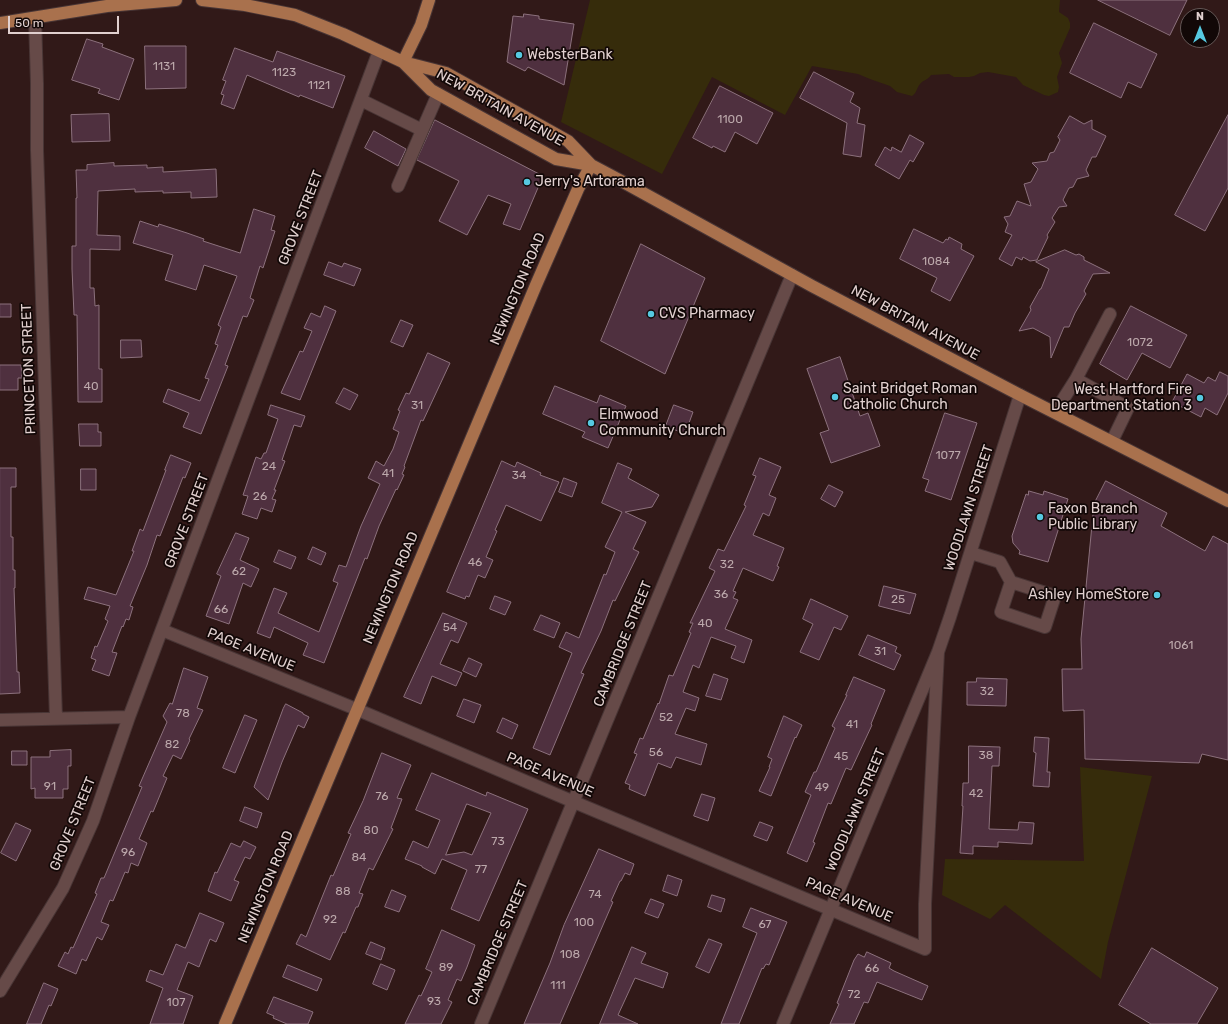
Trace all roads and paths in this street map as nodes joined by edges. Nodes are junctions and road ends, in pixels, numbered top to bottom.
1 (176, 0) edge
2 (202, 0) edge
3 (429, 0) edge
4 (35, 18) junction
5 (0, 23) edge
6 (379, 51) junction
7 (403, 62) junction
8 (438, 94) junction
9 (361, 100) junction
10 (422, 130) junction
11 (591, 166) junction
12 (398, 186) dead end
13 (792, 275) junction
14 (1110, 314) dead end
15 (1076, 379) junction
16 (1020, 395) junction
17 (1055, 412) junction
18 (1112, 441) junction
19 (1228, 500) edge
20 (971, 553) junction
21 (1012, 582) junction
22 (162, 630) junction
23 (938, 652) junction
24 (356, 709) junction
25 (129, 717) junction
26 (56, 718) junction
27 (0, 720) edge
28 (574, 802) junction
29 (831, 909) junction
30 (925, 949) joint
31 (0, 991) edge
32 (225, 1024) edge
33 (481, 1024) edge
34 (783, 1024) edge

1 - 4 main road
2 - 6 main road, NEW BRITAIN AVENUE
3 - 7 main road
4 - 5 main road
4 - 26 street, PRINCETON STREET
6 - 7 main road, NEW BRITAIN AVENUE
6 - 9 street, GROVE STREET
7 - 8 main road, NEW BRITAIN AVENUE
7 - 11 main road, NEW BRITAIN AVENUE
8 - 10 street
8 - 11 main road, NEW BRITAIN AVENUE
9 - 10 street
9 - 22 street, GROVE STREET
10 - 12 street
11 - 13 main road, NEW BRITAIN AVENUE
11 - 24 main road, NEWINGTON ROAD
13 - 16 main road, NEW BRITAIN AVENUE
13 - 28 street, CAMBRIDGE STREET
14 - 15 street
15 - 17 street
15 - 18 street
16 - 17 main road, NEW BRITAIN AVENUE
16 - 20 street, WOODLAWN STREET
17 - 18 main road, NEW BRITAIN AVENUE
18 - 19 main road, NEW BRITAIN AVENUE
20 - 21 street
20 - 23 street, WOODLAWN STREET
21 - 21 street
22 - 24 street, PAGE AVENUE
22 - 25 street, GROVE STREET
23 - 29 street, WOODLAWN STREET
23 - 30 street, WOODLAWN STREET
24 - 28 street, PAGE AVENUE
24 - 32 main road, NEWINGTON ROAD
25 - 26 street
25 - 31 street, GROVE STREET
26 - 27 street
28 - 29 street, PAGE AVENUE
28 - 33 street, CAMBRIDGE STREET
29 - 30 street, PAGE AVENUE
29 - 34 street, WOODLAWN STREET

